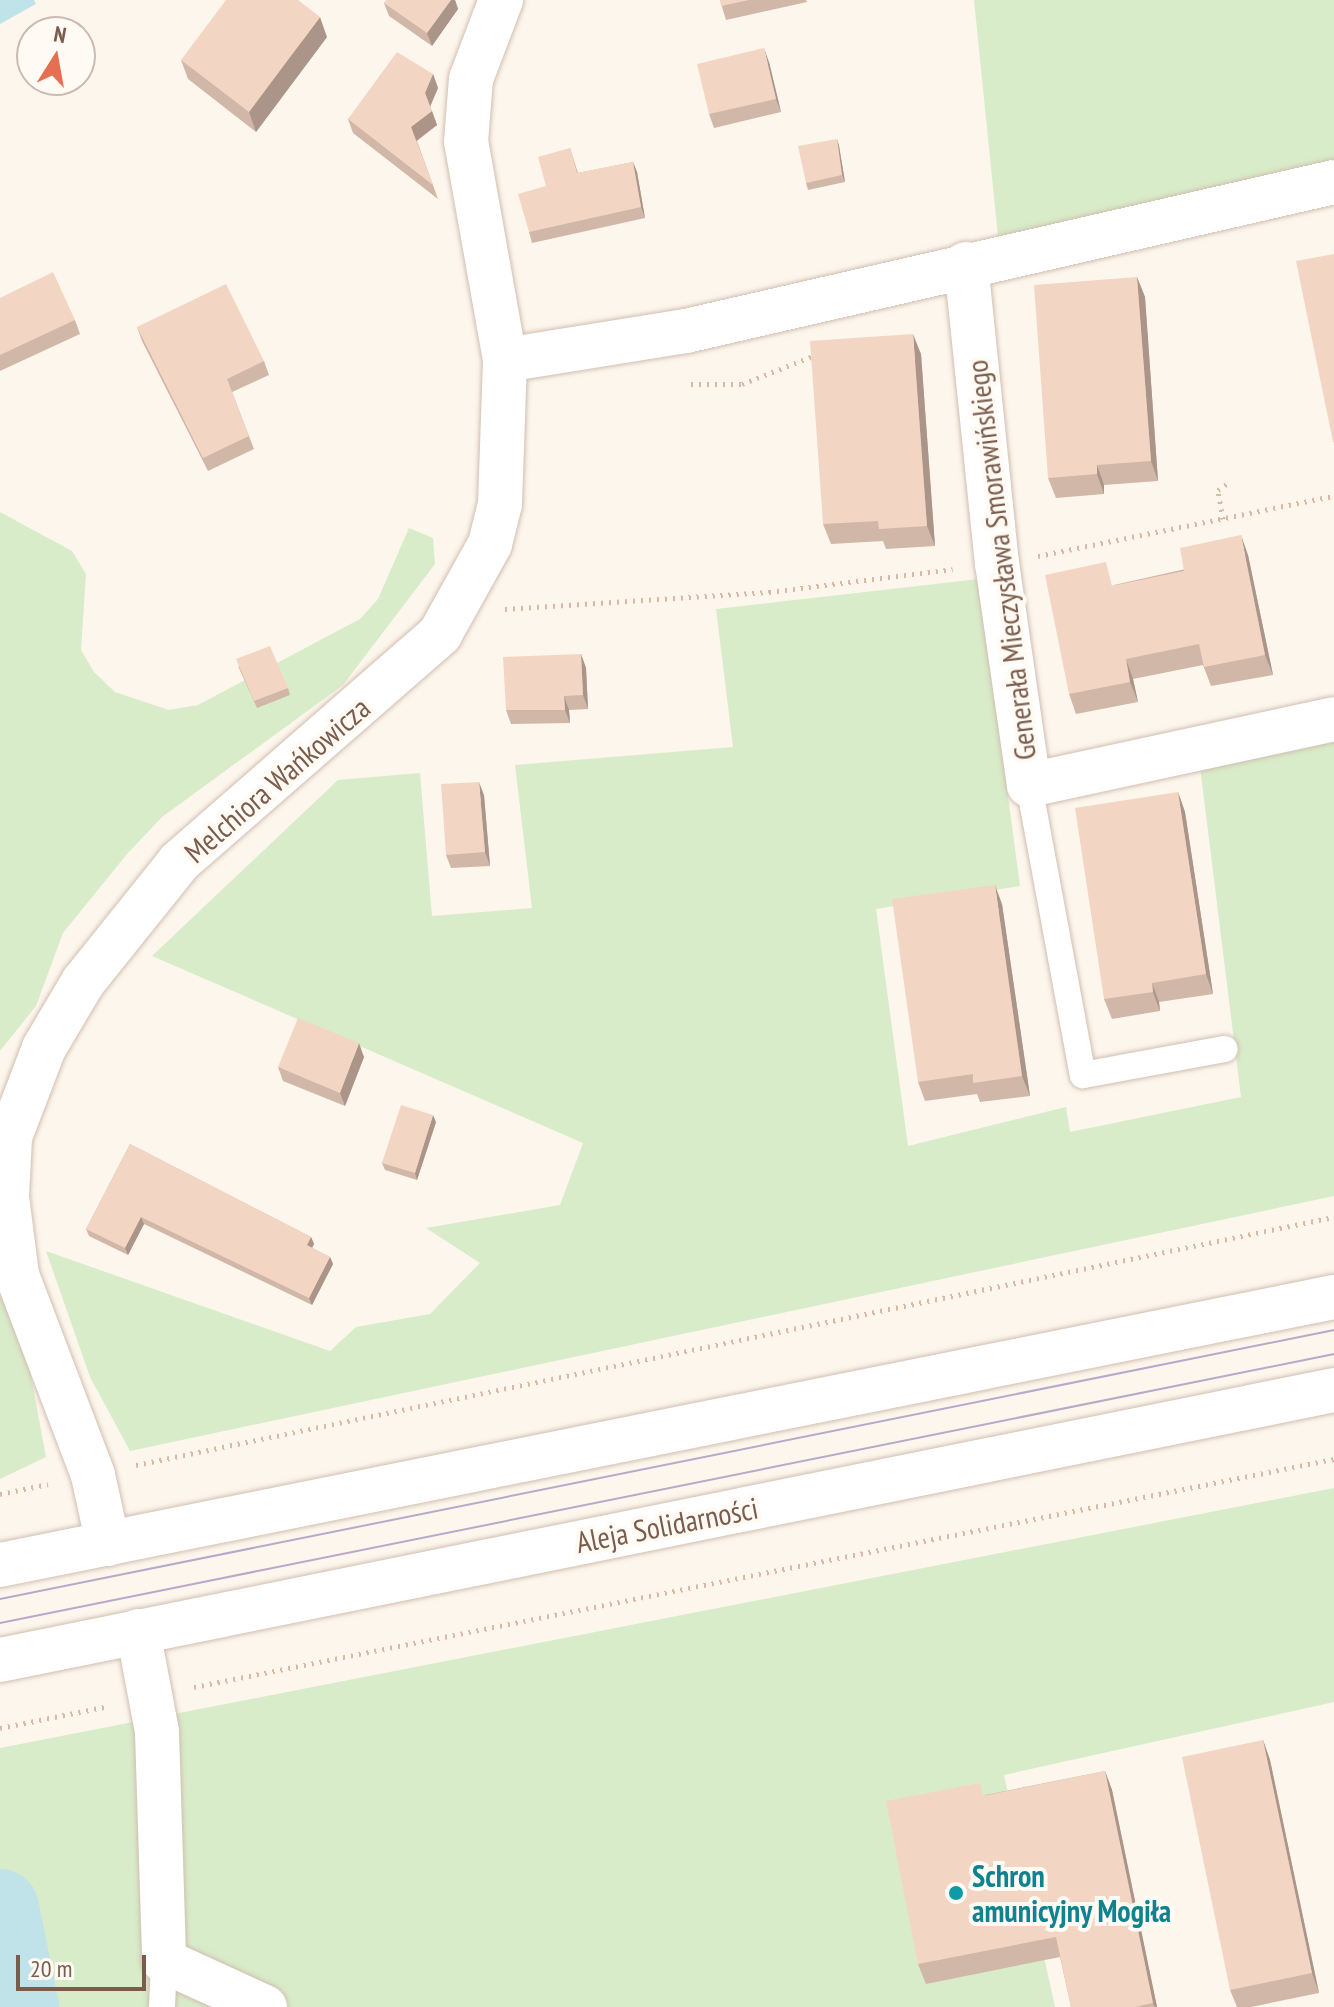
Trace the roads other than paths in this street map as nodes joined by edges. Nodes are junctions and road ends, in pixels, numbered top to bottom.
1 (501, 0) edge
2 (1334, 182) edge
3 (966, 264) junction
4 (505, 360) junction
5 (1334, 719) edge
6 (1029, 785) junction
7 (1225, 1049) dead end
8 (1334, 1297) edge
9 (1334, 1390) edge
10 (108, 1544) junction
11 (0, 1565) edge
12 (138, 1631) junction
13 (0, 1660) edge
14 (164, 1961) junction
15 (162, 2007) edge
16 (265, 2007) edge

1 - 4 street, Melchiora Wańkowicza
2 - 3 street
3 - 4 street
3 - 6 street, Generała Mieczysława Smorawińskiego
4 - 10 street, Melchiora Wańkowicza
5 - 6 street, Generała Mieczysława Smorawińskiego
6 - 7 lane
8 - 10 street
9 - 12 street, Aleja Solidarności
10 - 11 street
12 - 13 street, Aleja Solidarności
12 - 14 street
14 - 15 lane
14 - 16 street

